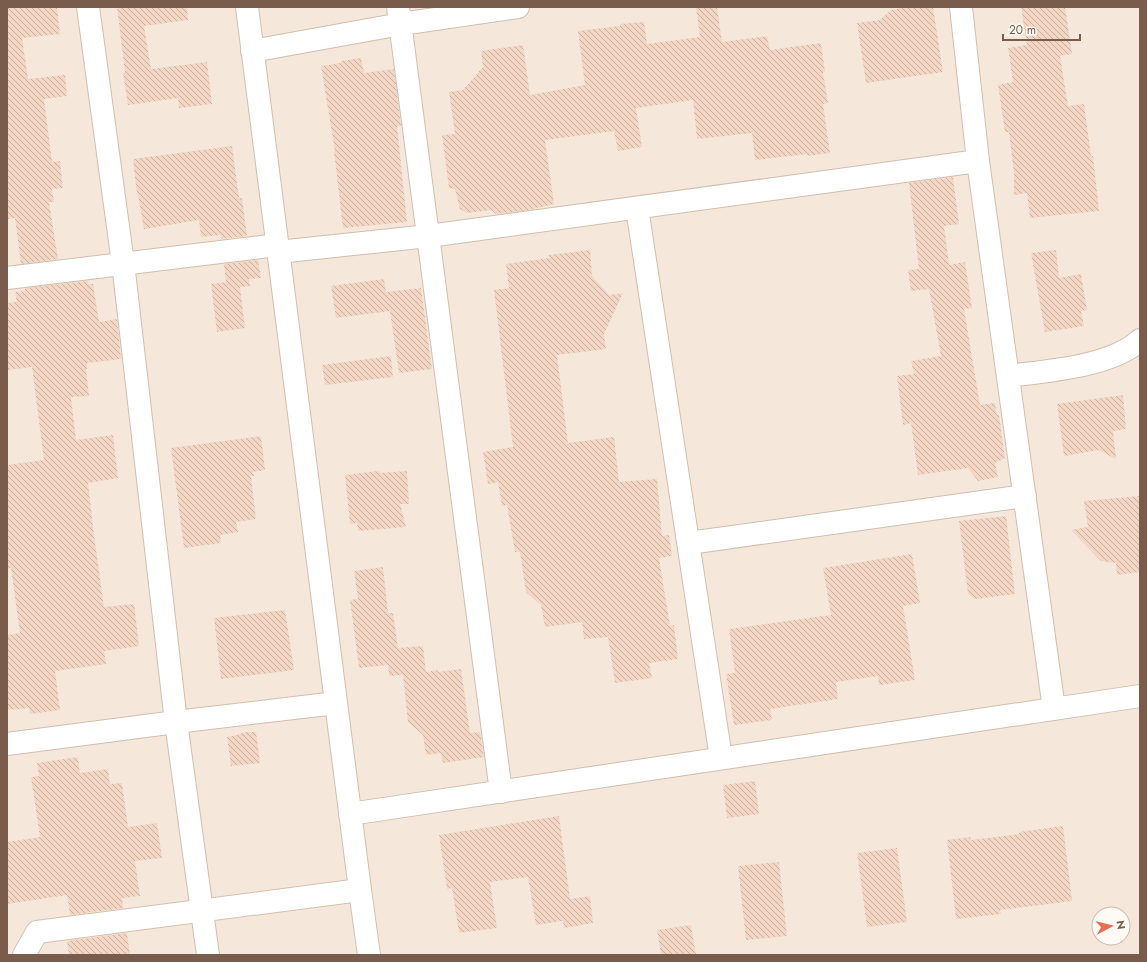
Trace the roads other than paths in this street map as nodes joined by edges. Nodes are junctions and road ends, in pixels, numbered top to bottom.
1 (88, 7) edge
2 (247, 7) edge
3 (518, 7) edge
4 (961, 7) edge
5 (399, 16) edge
6 (252, 51) junction
7 (978, 161) junction
8 (637, 208) junction
9 (429, 236) junction
10 (277, 248) junction
11 (124, 263) junction
12 (7, 278) edge
13 (1140, 340) edge
14 (1008, 376) junction
15 (1025, 496) junction
16 (688, 543) junction
17 (1140, 696) edge
18 (336, 703) junction
19 (1054, 709) junction
20 (176, 722) junction
21 (7, 744) edge
22 (721, 758) junction
23 (501, 792) junction
24 (350, 814) junction
25 (360, 890) junction
26 (202, 911) junction
27 (24, 955) edge
28 (208, 955) edge
29 (369, 955) edge

1 - 11 street
2 - 6 street
3 - 5 street
4 - 7 street
5 - 6 street
5 - 9 street
6 - 10 street
7 - 8 street
7 - 14 street
8 - 9 street
8 - 16 street
9 - 10 street
9 - 23 street
10 - 11 street
10 - 18 street
11 - 12 street
11 - 20 street
13 - 14 street
14 - 15 street
15 - 16 street
15 - 19 street
16 - 22 street
17 - 19 street
18 - 20 street
18 - 24 street
19 - 22 street
20 - 21 street
20 - 26 street
22 - 23 street
23 - 24 street
24 - 25 street
25 - 26 street
25 - 29 street
26 - 27 street
26 - 28 street

